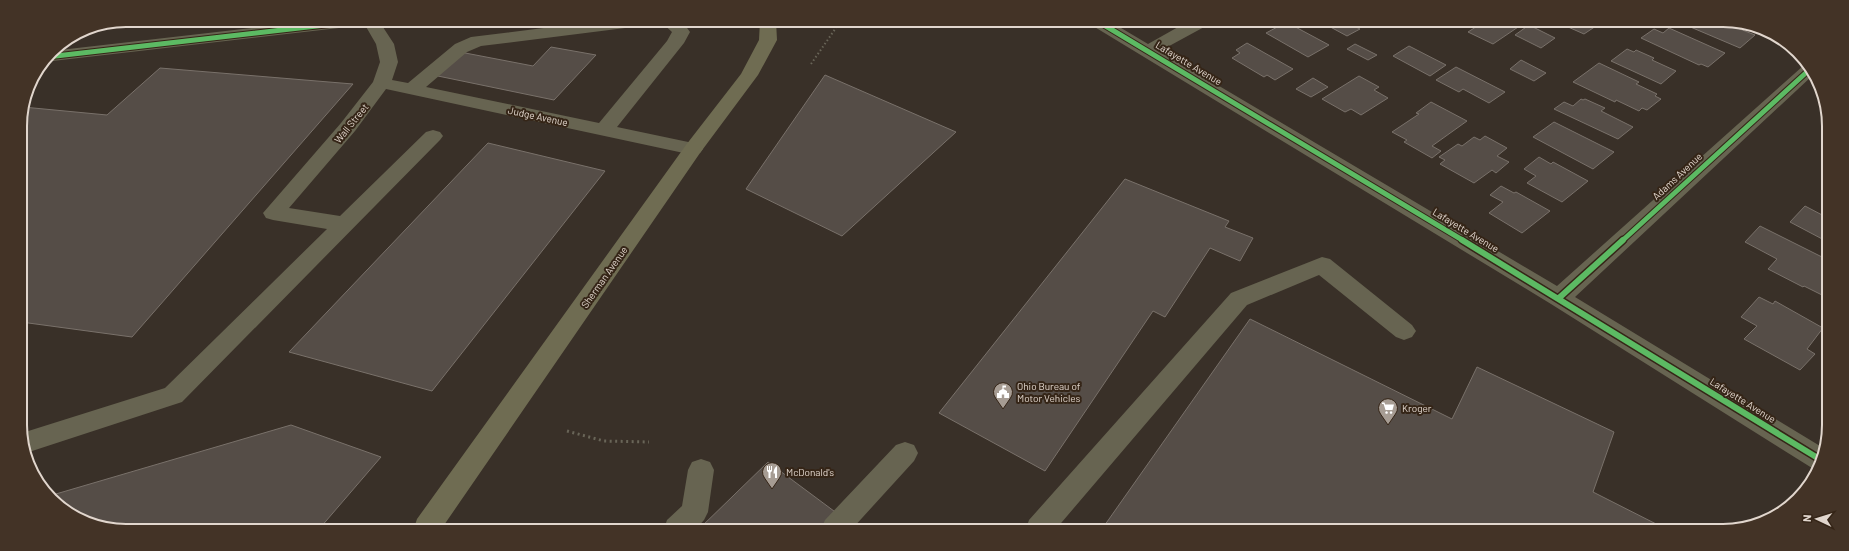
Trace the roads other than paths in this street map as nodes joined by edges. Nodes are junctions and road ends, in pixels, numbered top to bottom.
1 (301, 27) edge
2 (375, 27) edge
3 (591, 27) edge
4 (677, 27) edge
5 (768, 27) edge
6 (1107, 27) edge
7 (1190, 27) edge
8 (1148, 51) junction
9 (56, 56) edge
10 (1806, 73) edge
11 (382, 83) junction
12 (411, 90) junction
13 (604, 130) junction
14 (433, 136) dead end
15 (693, 149) junction
16 (344, 224) junction
17 (1559, 298) junction
18 (1404, 330) dead end
19 (29, 442) edge
20 (905, 453) dead end
21 (1817, 457) edge
22 (701, 470) dead end
23 (430, 524) edge
24 (682, 524) edge
25 (840, 524) edge
26 (1043, 524) edge

1 - 9 street
2 - 11 street, Wall Street
3 - 12 street
4 - 13 street
5 - 15 main road, Sherman Avenue
6 - 8 street, Lafayette Avenue
7 - 8 street
8 - 17 street, Lafayette Avenue
10 - 17 street, Adams Avenue
11 - 12 street, Judge Avenue
11 - 16 street, Wall Street
12 - 13 street, Judge Avenue
13 - 15 street, Judge Avenue
14 - 16 street
15 - 23 main road, Sherman Avenue
16 - 19 street
17 - 21 street, Lafayette Avenue
18 - 26 street
20 - 25 street
22 - 24 street

